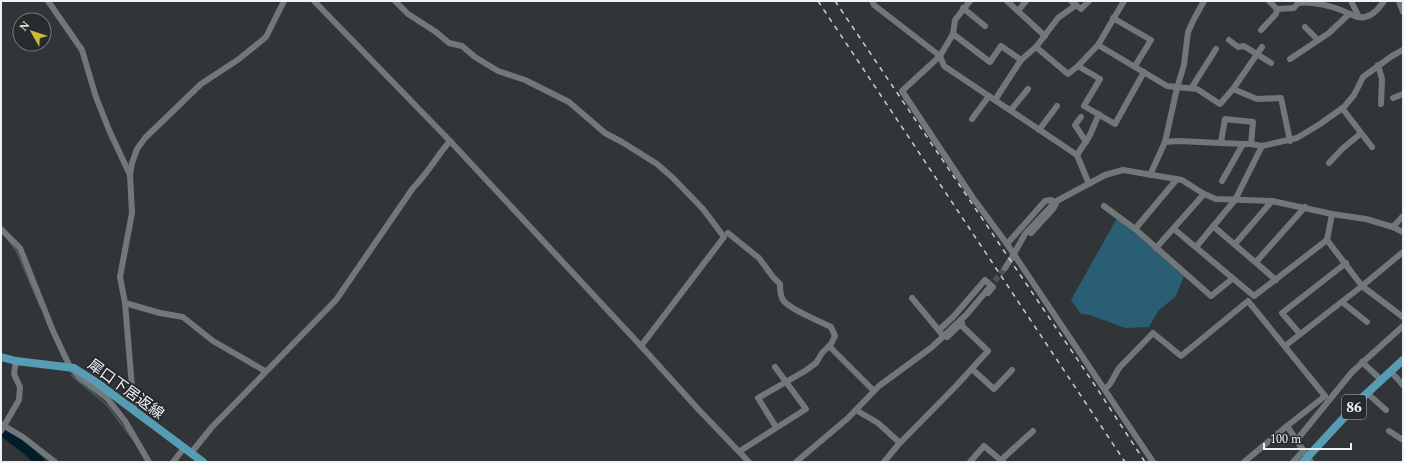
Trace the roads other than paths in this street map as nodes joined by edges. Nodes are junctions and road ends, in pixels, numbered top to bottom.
1 (48, 1) edge
2 (284, 1) edge
3 (314, 1) edge
4 (395, 1) edge
5 (970, 1) edge
6 (1007, 1) edge
7 (1026, 1) edge
8 (1089, 1) edge
9 (1124, 1) edge
10 (1204, 1) edge
11 (1269, 1) edge
12 (1351, 1) edge
13 (1384, 1) edge
14 (1399, 1) edge
15 (875, 2) edge
16 (1074, 3) edge
17 (963, 8) junction
18 (1277, 9) junction
19 (1018, 11) junction
20 (1403, 12) edge
21 (1349, 14) junction
22 (1359, 17) junction
23 (1113, 18) junction
24 (985, 26) dead end
25 (1305, 27) dead end
26 (1261, 30) dead end
27 (953, 34) junction
28 (1045, 36) junction
29 (1229, 40) dead end
30 (1318, 40) junction
31 (1098, 45) junction
32 (1036, 47) junction
33 (1262, 47) dead end
34 (1216, 49) dead end
35 (1403, 50) edge
36 (1257, 54) junction
37 (940, 56) junction
38 (1021, 60) junction
39 (1290, 60) dead end
40 (1271, 63) dead end
41 (1378, 65) junction
42 (1078, 66) junction
43 (1135, 66) junction
44 (1144, 72) junction
45 (1192, 87) junction
46 (1177, 88) junction
47 (1028, 89) dead end
48 (1234, 89) junction
49 (1403, 94) edge
50 (989, 96) junction
51 (1393, 98) dead end
52 (995, 100) junction
53 (1381, 104) dead end
54 (1057, 106) dead end
55 (1342, 108) junction
56 (1011, 110) junction
57 (1099, 114) junction
58 (1081, 116) dead end
59 (972, 119) dead end
60 (1039, 130) junction
61 (1360, 134) junction
62 (1290, 141) junction
63 (450, 142) junction
64 (1086, 142) junction
65 (1165, 142) junction
66 (1221, 142) junction
67 (1243, 144) junction
68 (1251, 144) junction
69 (1262, 146) junction
70 (1372, 147) dead end
71 (1077, 155) junction
72 (1329, 163) dead end
73 (130, 175) junction
74 (1150, 175) junction
75 (1177, 179) junction
76 (1222, 181) dead end
77 (1089, 184) junction
78 (1204, 194) junction
79 (1235, 200) junction
80 (1272, 201) junction
81 (1055, 202) junction
82 (1104, 206) dead end
83 (1305, 207) junction
84 (1332, 214) junction
85 (1403, 216) edge
86 (1213, 226) junction
87 (1393, 227) junction
88 (1, 229) edge
89 (1135, 229) junction
90 (1174, 229) junction
91 (1403, 232) edge
92 (728, 233) dead end
93 (1327, 240) junction
94 (1006, 244) junction
95 (1235, 244) junction
96 (1196, 247) junction
97 (1156, 248) junction
98 (1403, 252) edge
99 (1016, 257) junction
100 (1256, 262) junction
101 (1346, 263) junction
102 (1005, 268) tunnel mouth
103 (1232, 278) junction
104 (1276, 280) junction
105 (1362, 286) junction
106 (989, 288) tunnel mouth
107 (912, 298) dead end
108 (1342, 302) junction
109 (124, 303) junction
110 (1403, 317) edge
111 (1367, 322) dead end
112 (961, 325) junction
113 (1403, 326) edge
114 (939, 330) junction
115 (1300, 334) junction
116 (943, 336) junction
117 (641, 346) junction
118 (829, 346) junction
119 (1285, 346) junction
120 (1, 357) edge
121 (1403, 360) edge
122 (16, 361) junction
123 (1362, 362) junction
124 (775, 367) dead end
125 (70, 368) junction
126 (972, 368) junction
127 (1012, 370) dead end
128 (265, 371) junction
129 (1394, 375) dead end
130 (1377, 376) dead end
131 (785, 382) junction
132 (1403, 385) edge
133 (873, 390) junction
134 (1105, 390) junction
135 (1367, 393) junction
136 (1327, 398) junction
137 (856, 410) junction
138 (1386, 410) dead end
139 (134, 411) junction
140 (1287, 426) junction
141 (2, 427) edge
142 (776, 427) junction
143 (1033, 431) dead end
144 (1388, 431) dead end
145 (1296, 440) junction
146 (1403, 440) edge
147 (900, 443) junction
148 (187, 451) junction
149 (740, 452) junction
150 (1306, 458) edge
151 (886, 461) edge
152 (1002, 461) edge
153 (55, 462) edge
154 (149, 462) edge
155 (173, 462) edge
156 (203, 462) edge
157 (749, 462) edge
158 (796, 462) edge
159 (970, 462) edge
160 (1153, 462) edge
161 (1244, 462) edge
162 (1293, 462) edge

1 - 73 street
2 - 73 street
3 - 63 street
4 - 117 street
5 - 17 street
6 - 19 street
7 - 19 street
8 - 16 street
9 - 23 street
10 - 46 street
11 - 18 street
12 - 22 street
13 - 22 street
14 - 20 street
15 - 37 street
16 - 28 street
17 - 24 street
17 - 27 street
18 - 21 street
18 - 26 street
19 - 28 street
21 - 22 street
21 - 30 street
23 - 31 street
23 - 43 street
25 - 30 street
27 - 37 street
27 - 38 street
28 - 32 street
29 - 36 street
30 - 39 street
31 - 42 street
31 - 43 street
32 - 38 street
32 - 42 street
33 - 36 street
34 - 45 street
35 - 41 street
36 - 40 street
36 - 48 street
37 - 50 street
37 - 94 street
38 - 52 street
41 - 53 street
41 - 55 street
42 - 57 street
43 - 44 street
44 - 46 street
44 - 57 street
45 - 46 street
45 - 48 street
46 - 65 street
47 - 56 street
48 - 62 street
49 - 51 street
50 - 52 street
50 - 59 street
52 - 56 street
54 - 60 street
55 - 61 street
55 - 62 street
56 - 60 street
57 - 64 street
58 - 64 street
60 - 71 street
61 - 70 street
61 - 72 street
62 - 69 street
63 - 117 street
63 - 128 street
64 - 71 street
65 - 66 street
65 - 74 street
66 - 67 street
66 - 68 street
67 - 68 street
67 - 76 street
68 - 69 street
69 - 79 street
71 - 77 street
73 - 109 street
74 - 75 street
74 - 77 street
75 - 78 street
75 - 89 street
77 - 81 street
78 - 79 street
78 - 90 street
79 - 80 street
79 - 86 street
80 - 83 street
80 - 95 street
81 - 94 street
81 - 99 street
81 - 102 street
82 - 89 street
83 - 84 street
83 - 100 street
84 - 87 street
84 - 93 street
85 - 87 street
86 - 95 street
86 - 96 street
87 - 91 street
88 - 125 street
89 - 97 street
90 - 96 street
90 - 97 street
92 - 118 street
93 - 101 street
93 - 104 street
94 - 99 street
95 - 100 street
96 - 103 street
97 - 103 street
98 - 105 street
99 - 134 street
100 - 104 street
101 - 105 street
101 - 115 street
103 - 104 street
105 - 108 street
105 - 110 street
106 - 116 street
107 - 114 street
108 - 111 street
108 - 115 street
109 - 128 street
109 - 139 street
112 - 114 street
112 - 116 street
112 - 126 street
113 - 123 street
114 - 116 street
115 - 119 street
116 - 133 street
117 - 149 street
118 - 131 street
118 - 133 street
119 - 134 street
119 - 136 street
120 - 122 main road, 犀口下居返線
121 - 135 main road, 86
122 - 125 main road, 犀口下居返線
122 - 141 street
123 - 130 street
123 - 136 street
124 - 131 street
125 - 139 main road, 犀口下居返線
125 - 154 street
126 - 127 street
126 - 147 street
128 - 148 street
129 - 132 street
131 - 142 street
131 - 142 street
133 - 137 street
134 - 160 street
135 - 138 street
135 - 150 main road, 86
136 - 140 street
136 - 145 street
137 - 147 street
137 - 158 street
139 - 148 main road, 犀口下居返線
140 - 145 street
140 - 161 street
141 - 153 street
142 - 149 street
143 - 152 street
144 - 146 street
145 - 150 street
147 - 151 street
148 - 155 street
148 - 156 main road, 犀口下居返線
149 - 157 street
150 - 162 street
152 - 159 street

